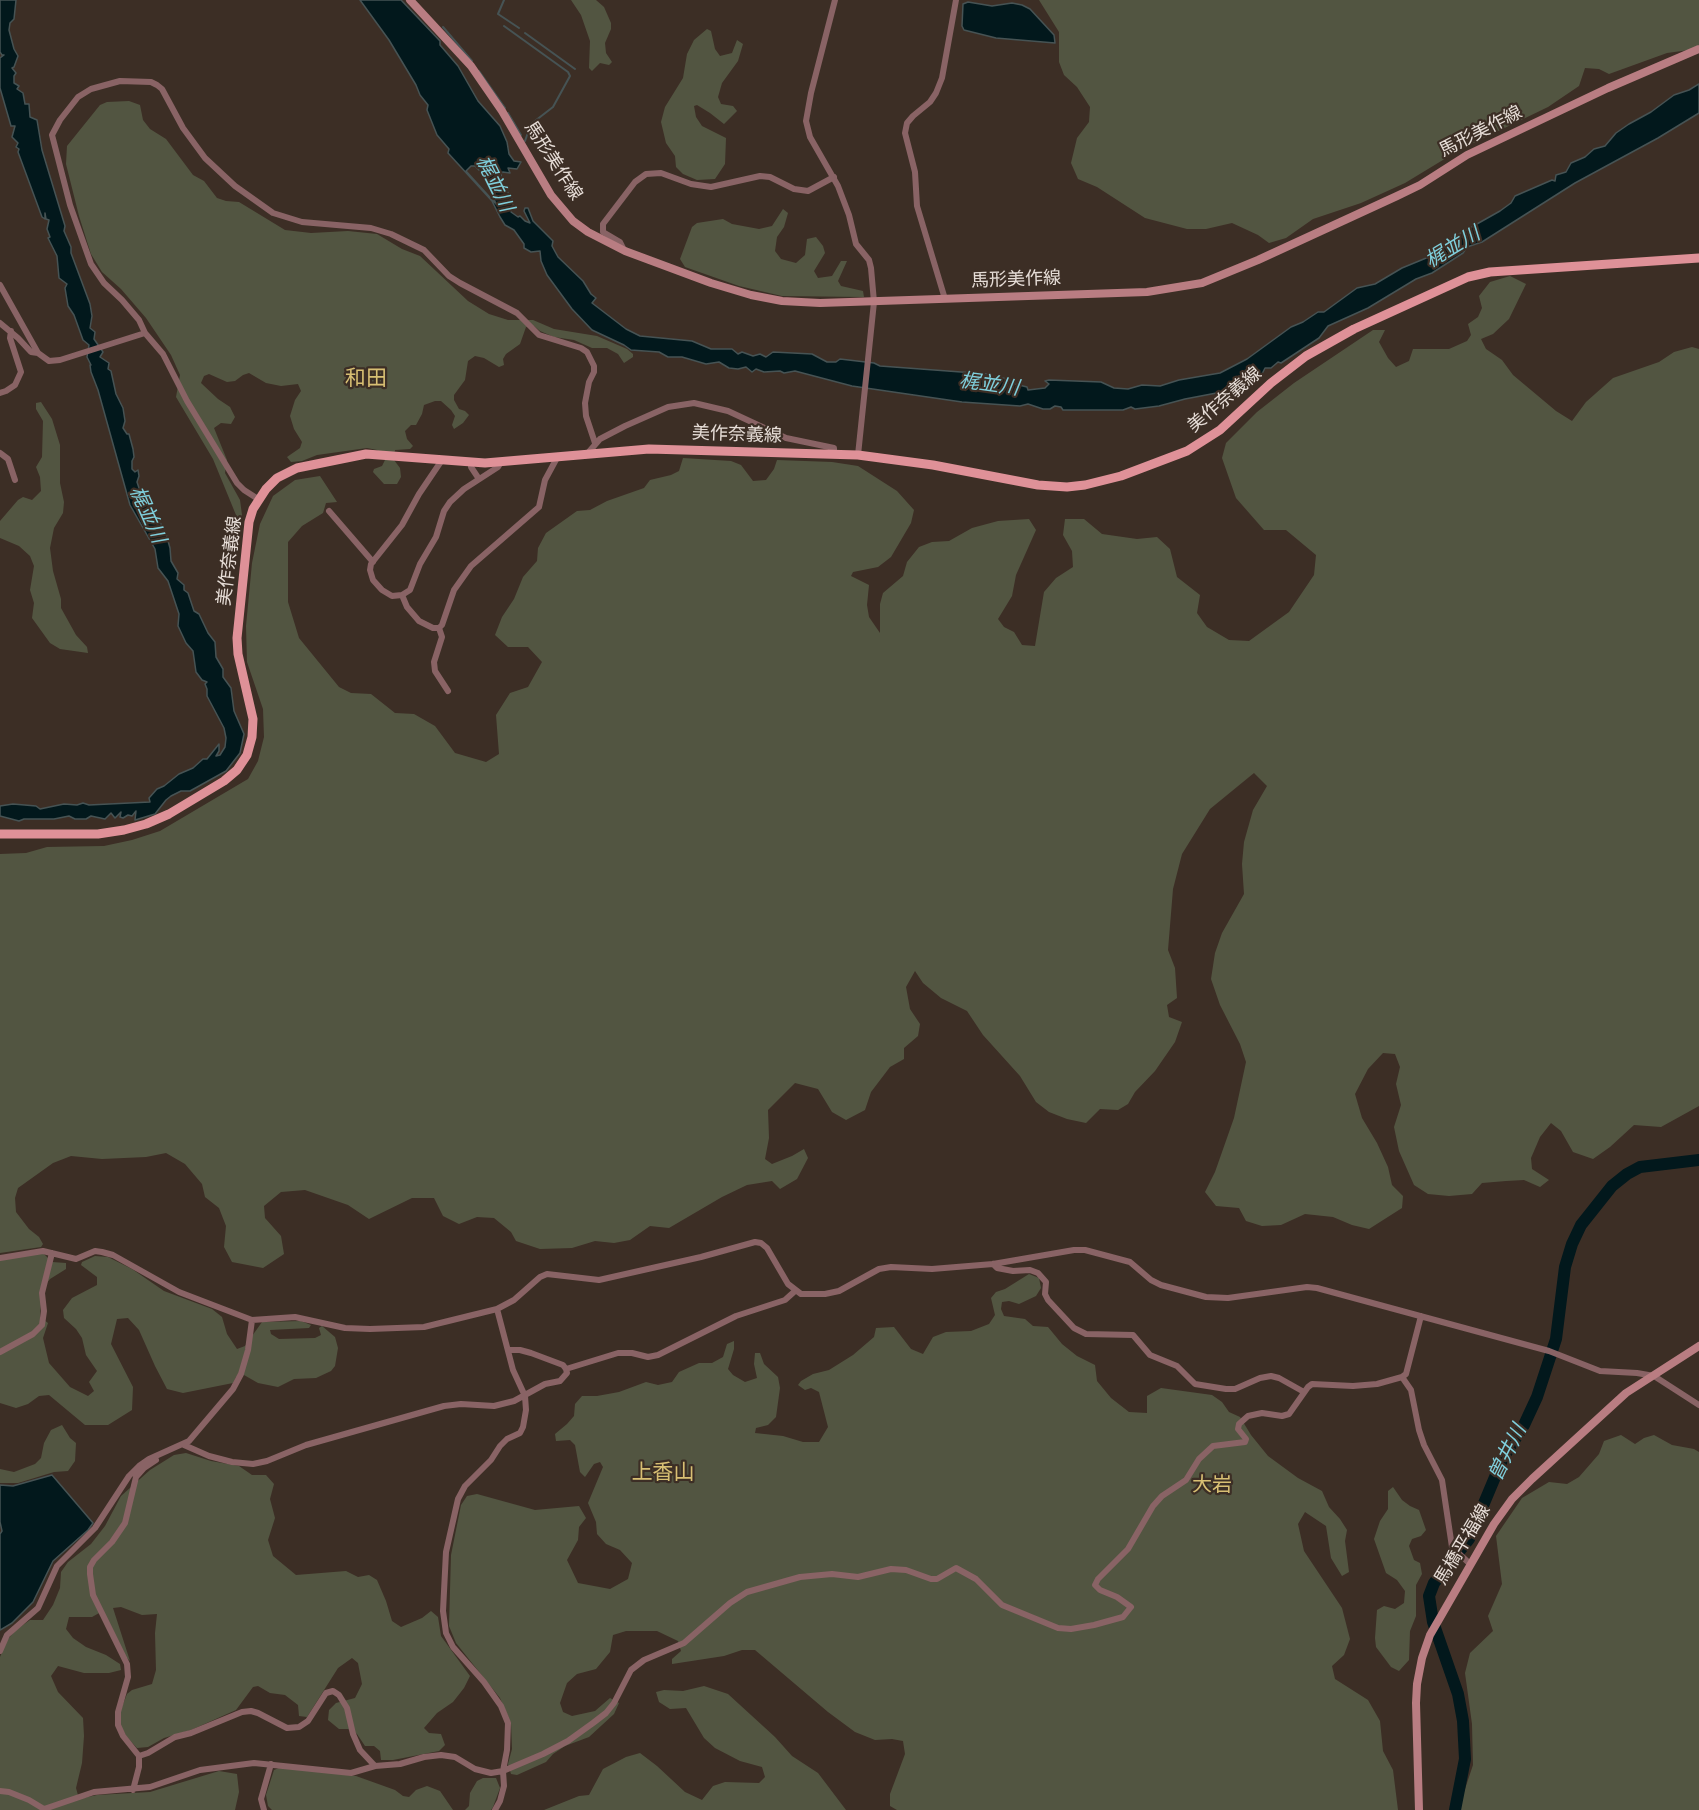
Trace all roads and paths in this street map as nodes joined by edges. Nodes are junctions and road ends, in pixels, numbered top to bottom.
1 (410, 0) edge
2 (835, 0) edge
3 (956, 0) edge
4 (1699, 49) edge
5 (834, 177) junction
6 (624, 251) junction
7 (1699, 258) edge
8 (0, 285) edge
9 (945, 299) junction
10 (874, 302) junction
11 (0, 323) edge
12 (11, 332) junction
13 (145, 333) junction
14 (38, 352) junction
15 (0, 393) edge
16 (595, 442) junction
17 (0, 453) edge
18 (587, 454) junction
19 (834, 454) junction
20 (858, 455) junction
21 (558, 456) junction
22 (441, 460) junction
23 (471, 462) junction
24 (501, 462) junction
25 (480, 479) junction
26 (15, 480) dead end
27 (258, 499) junction
28 (329, 511) dead end
29 (373, 562) junction
30 (402, 595) junction
31 (439, 628) junction
32 (448, 691) dead end
33 (0, 834) edge
34 (52, 1253) junction
35 (0, 1258) edge
36 (993, 1264) junction
37 (795, 1291) junction
38 (497, 1309) junction
39 (1421, 1316) junction
40 (252, 1320) junction
41 (1699, 1346) edge
42 (508, 1350) junction
43 (0, 1352) edge
44 (566, 1369) junction
45 (1654, 1376) junction
46 (1402, 1377) junction
47 (1304, 1392) junction
48 (525, 1396) junction
49 (1699, 1405) edge
50 (184, 1444) junction
51 (165, 1453) junction
52 (1470, 1564) junction
53 (0, 1651) edge
54 (139, 1756) junction
55 (271, 1764) junction
56 (375, 1766) junction
57 (503, 1771) junction
58 (133, 1790) junction
59 (0, 1791) edge
60 (264, 1810) edge
61 (495, 1810) edge
62 (1419, 1810) edge

1 - 6 main road, 馬形美作線
2 - 5 street
3 - 9 street
4 - 9 main road, 馬形美作線
5 - 6 street
5 - 10 street
6 - 10 main road, 馬形美作線
7 - 20 main road, 美作奈義線
8 - 14 street
9 - 10 main road, 馬形美作線
10 - 20 street
11 - 12 street
12 - 14 street
12 - 15 street
13 - 14 street
13 - 16 street
13 - 27 street
16 - 18 street
16 - 19 street
17 - 26 street
18 - 19 main road, 美作奈義線
18 - 21 main road, 美作奈義線
19 - 20 main road, 美作奈義線
21 - 24 main road, 美作奈義線
21 - 31 street
22 - 23 main road, 美作奈義線
22 - 27 main road, 美作奈義線
22 - 29 street
23 - 24 main road, 美作奈義線
23 - 25 street
24 - 25 street
25 - 30 street
27 - 33 main road, 美作奈義線
28 - 29 street
29 - 30 street
30 - 31 street
31 - 32 street
34 - 35 street
34 - 40 street
34 - 43 street
36 - 37 street
36 - 39 street
36 - 47 street
37 - 38 street
37 - 44 street
38 - 40 street
38 - 42 street
39 - 45 street
39 - 46 street
40 - 50 street
41 - 45 main road, 馬橋平福線
42 - 44 street
42 - 48 street
44 - 48 street
45 - 49 street
45 - 52 main road, 馬橋平福線
46 - 47 street
46 - 52 street
47 - 57 street
48 - 50 street
48 - 57 street
50 - 51 street
51 - 53 street
51 - 54 street
52 - 62 main road, 馬橋平福線
54 - 56 street
54 - 58 street
55 - 56 street
55 - 58 street
55 - 60 street
56 - 57 street
57 - 61 street
58 - 59 street

